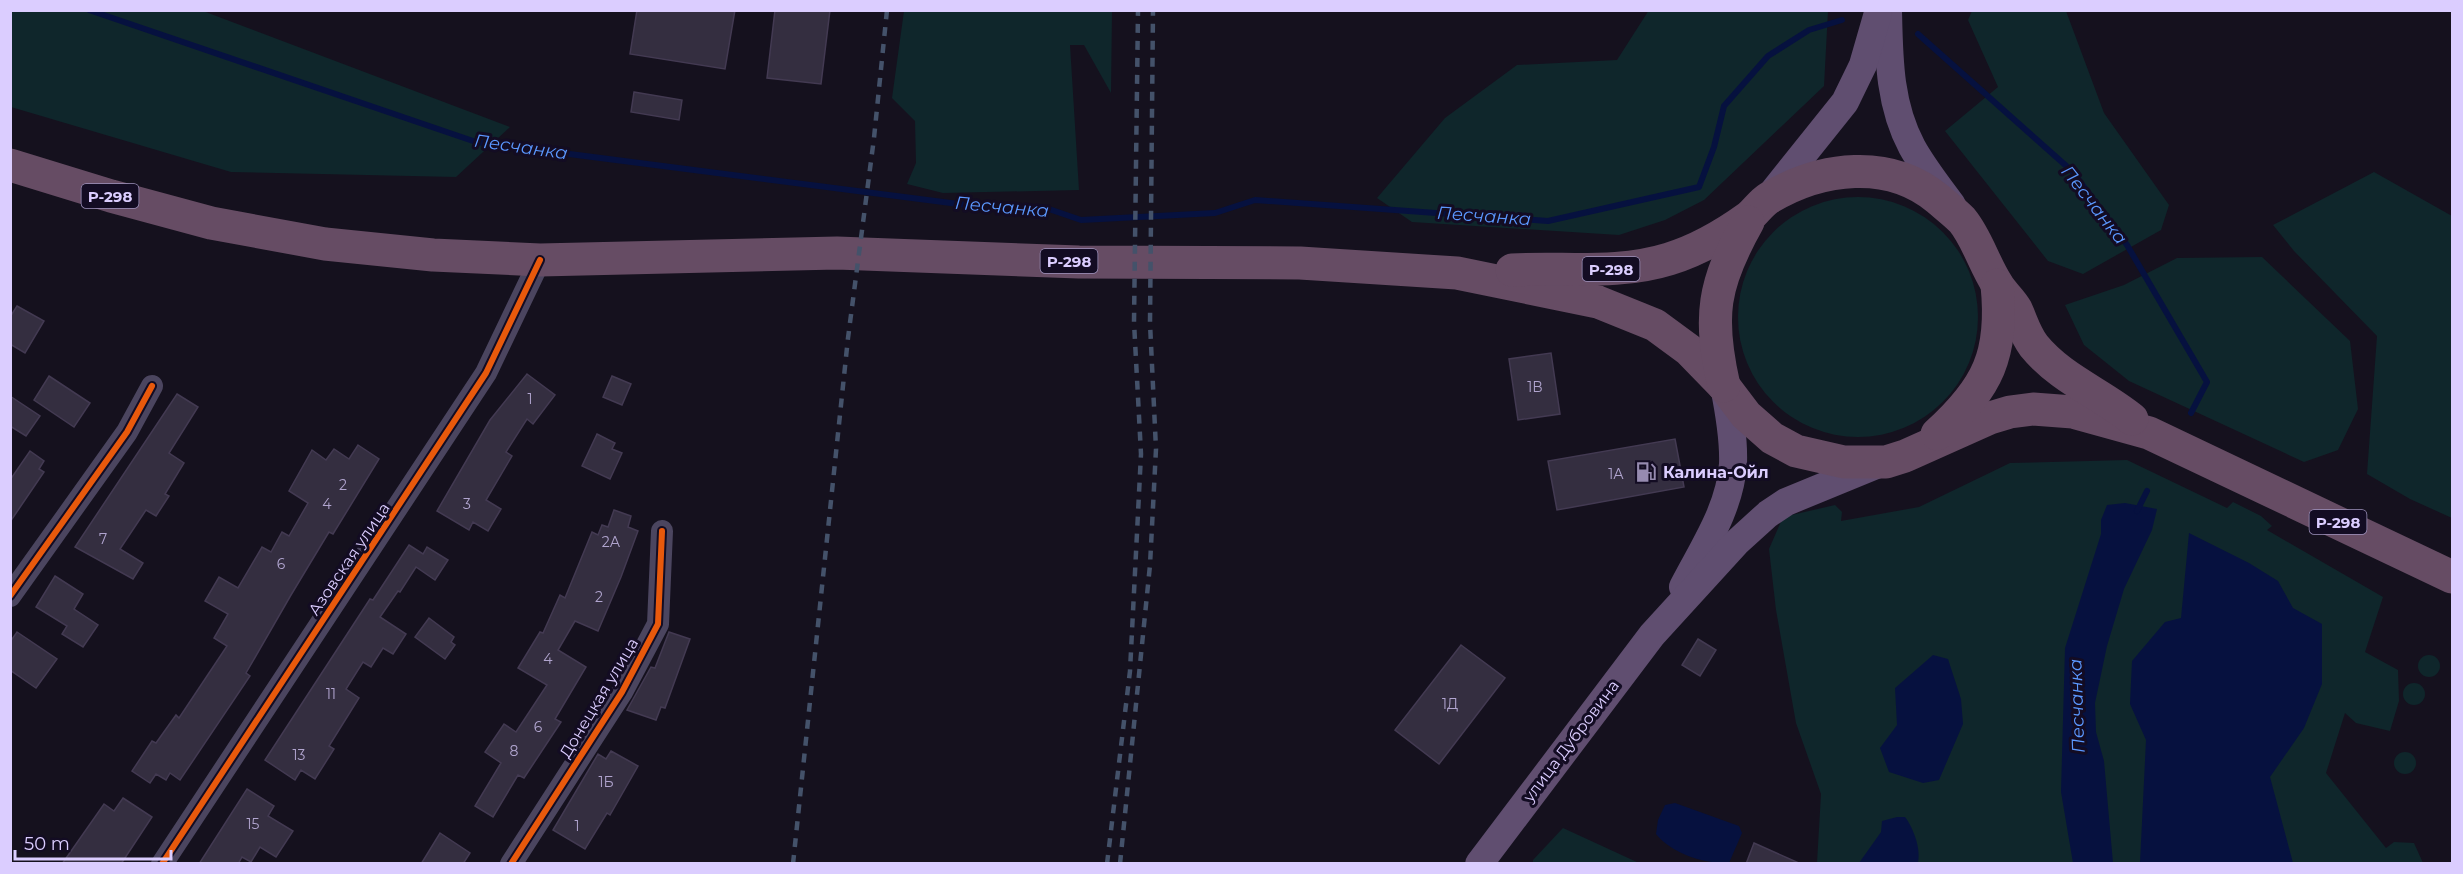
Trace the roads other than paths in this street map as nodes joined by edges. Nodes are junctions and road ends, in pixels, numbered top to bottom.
1 (1879, 10) edge
2 (1888, 10) edge
3 (10, 165) edge
4 (1759, 207) junction
5 (1963, 221) junction
6 (540, 260) junction
7 (1457, 273) junction
8 (1997, 285) junction
9 (1724, 386) junction
10 (152, 387) dead end
11 (2149, 433) junction
12 (1920, 450) junction
13 (1886, 462) junction
14 (662, 531) dead end
15 (2452, 577) edge
16 (10, 596) edge
17 (1665, 621) junction
18 (162, 864) edge
19 (511, 864) edge
20 (1479, 864) edge

1 - 4 main road
2 - 5 main road
3 - 6 highway, Р-298
4 - 5 highway, Р-298
4 - 7 highway, Р-298
4 - 9 highway, Р-298
5 - 8 highway, Р-298
6 - 7 highway, Р-298
6 - 18 street, Азовская улица
7 - 9 highway, Р-298
8 - 11 highway, Р-298
8 - 12 highway, Р-298
9 - 13 highway, Р-298
9 - 17 main road
10 - 16 street
11 - 12 highway, Р-298
11 - 15 highway, Р-298
12 - 13 highway, Р-298
13 - 17 main road
14 - 19 street, Донецкая улица
17 - 20 main road, улица Дубровина

